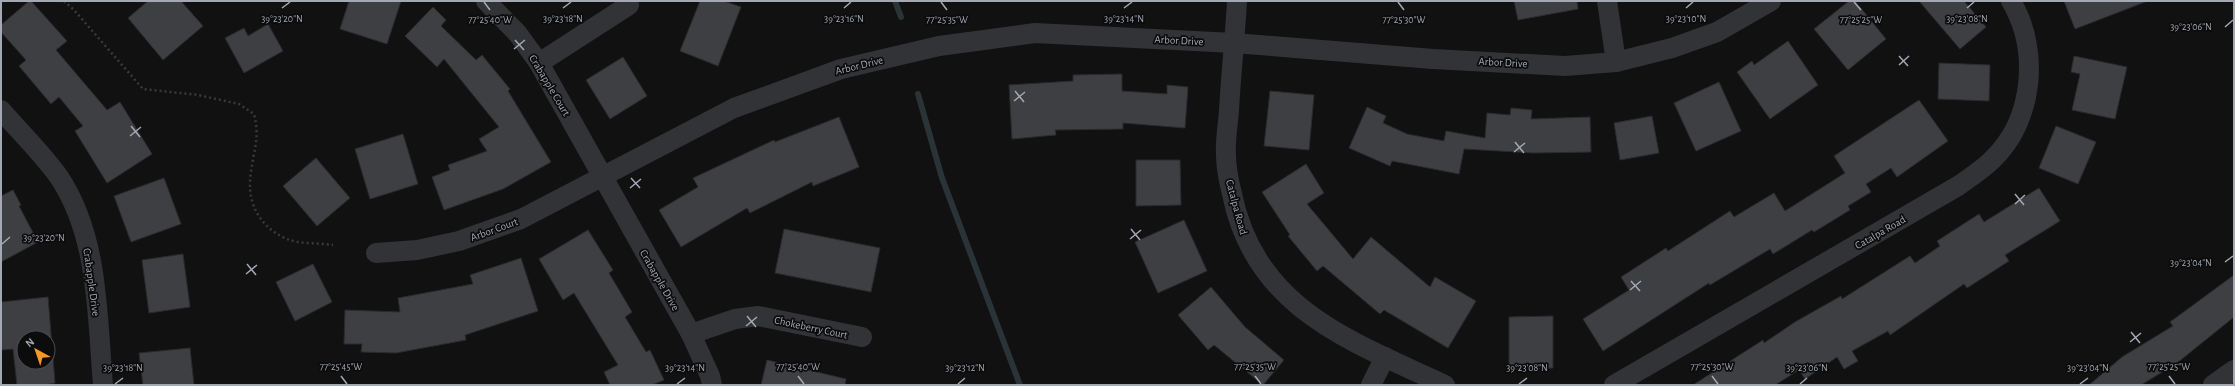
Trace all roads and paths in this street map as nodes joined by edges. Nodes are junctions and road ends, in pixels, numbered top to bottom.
1 (64, 1) edge
2 (486, 1) edge
3 (1237, 1) edge
4 (1607, 1) edge
5 (1771, 1) edge
6 (2011, 1) edge
7 (629, 5) dead end
8 (1234, 43) junction
9 (1616, 62) junction
10 (539, 63) junction
11 (1, 110) edge
12 (602, 177) junction
13 (333, 245) dead end
14 (376, 253) dead end
15 (691, 334) junction
16 (862, 337) dead end
17 (1385, 357) junction
18 (2234, 370) edge
19 (102, 385) edge
20 (712, 385) edge
21 (1370, 385) edge
22 (1445, 385) edge
23 (1614, 385) edge
24 (2213, 385) edge

1 - 13 path
2 - 10 street, Crabapple Court
3 - 8 street, Catalpa Road
4 - 9 street
5 - 9 street, Arbor Drive
6 - 23 street, Catalpa Road
7 - 10 street
8 - 9 street, Arbor Drive
8 - 12 street, Arbor Drive
8 - 17 street, Catalpa Road
10 - 12 street, Crabapple Court
11 - 19 street, Crabapple Drive
12 - 14 street, Arbor Court
12 - 15 street, Crabapple Drive
15 - 16 street, Chokeberry Court
15 - 20 street, Crabapple Drive
17 - 21 street
17 - 22 street, Catalpa Road
18 - 24 street

